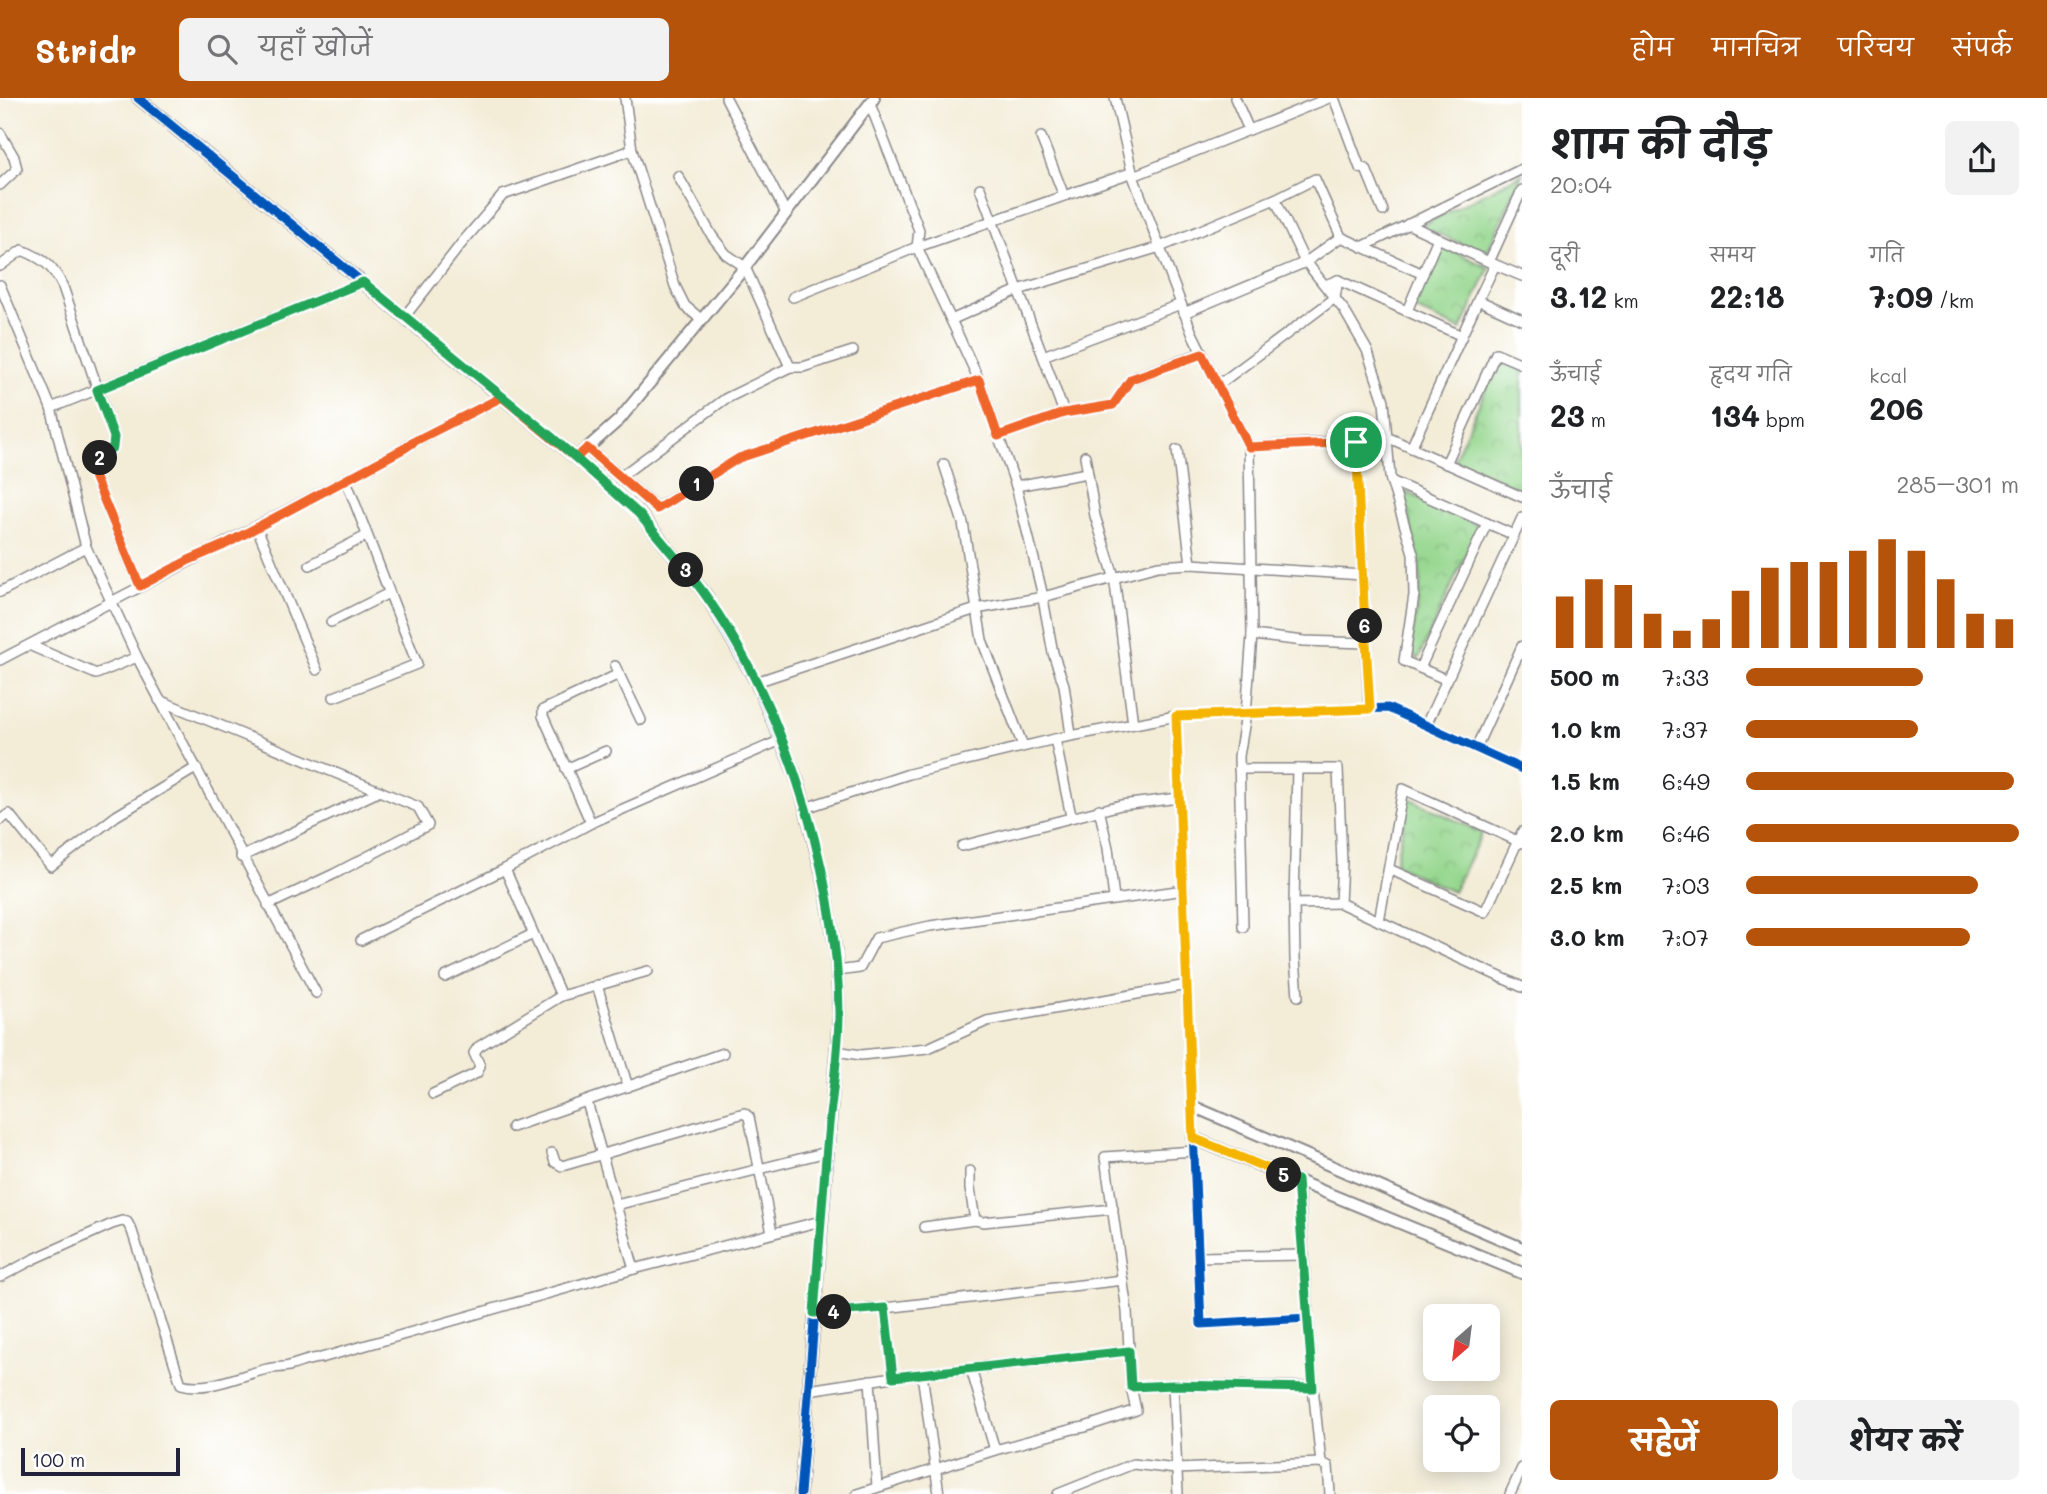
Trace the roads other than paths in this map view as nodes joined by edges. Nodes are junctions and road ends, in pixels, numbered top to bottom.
1 (138, 98) edge
2 (625, 98) edge
3 (726, 98) edge
4 (1115, 98) edge
5 (1235, 98) edge
6 (1331, 98) edge
7 (872, 101) edge
8 (1249, 130) junction
9 (0, 133) edge
10 (1041, 137) dead end
11 (632, 150) junction
12 (1522, 169) edge
13 (1133, 174) junction
14 (678, 176) dead end
15 (0, 185) edge
16 (980, 188) dead end
17 (1522, 190) edge
18 (1064, 196) junction
19 (1275, 199) junction
20 (1383, 211) dead end
21 (786, 213) junction
22 (992, 221) junction
23 (1408, 224) junction
24 (1341, 237) junction
25 (1438, 239) junction
26 (917, 247) junction
27 (1160, 247) junction
28 (1362, 247) junction
29 (1307, 262) junction
30 (1492, 263) junction
31 (0, 266) edge
32 (745, 267) junction
33 (1423, 274) junction
34 (1522, 276) edge
35 (1338, 280) junction
36 (363, 282) junction
37 (0, 285) edge
38 (1325, 285) junction
39 (1018, 290) junction
40 (793, 297) dead end
41 (1335, 298) junction
42 (1478, 300) junction
43 (1183, 309) junction
44 (1407, 311) junction
45 (405, 316) junction
46 (702, 320) junction
47 (951, 320) junction
48 (1522, 320) edge
49 (1462, 336) junction
50 (853, 351) dead end
51 (1202, 354) junction
52 (1043, 356) junction
53 (1522, 364) edge
54 (790, 367) junction
55 (979, 380) junction
56 (1218, 385) junction
57 (97, 390) junction
58 (502, 397) junction
59 (51, 408) junction
60 (1064, 413) junction
61 (998, 436) junction
62 (1389, 439) junction
63 (1356, 442) junction
64 (1249, 447) junction
65 (587, 448) junction
66 (1411, 448) junction
67 (1177, 450) dead end
68 (1084, 456) dead end
69 (576, 458) junction
70 (944, 464) dead end
71 (1446, 464) junction
72 (1087, 473) junction
73 (620, 477) junction
74 (346, 480) junction
75 (1391, 481) junction
76 (1016, 486) junction
77 (1522, 497) edge
78 (1522, 518) edge
79 (1487, 523) junction
80 (257, 527) junction
81 (1514, 535) junction
82 (366, 536) junction
83 (86, 547) junction
84 (1191, 564) junction
85 (310, 565) dead end
86 (1250, 568) junction
87 (1363, 575) junction
88 (1114, 576) junction
89 (140, 586) junction
90 (0, 592) edge
91 (389, 593) junction
92 (1043, 597) junction
93 (112, 602) junction
94 (976, 610) junction
95 (331, 622) dead end
96 (1252, 635) junction
97 (1366, 643) junction
98 (29, 645) junction
99 (1522, 646) edge
100 (136, 657) junction
101 (0, 660) edge
102 (1420, 668) junction
103 (317, 670) dead end
104 (1447, 680) junction
105 (757, 682) junction
106 (334, 697) dead end
107 (159, 701) junction
108 (1370, 709) junction
109 (1247, 714) junction
110 (1176, 716) junction
111 (641, 720) dead end
112 (1133, 724) junction
113 (1426, 725) junction
114 (1071, 736) junction
115 (1055, 739) junction
116 (781, 740) junction
117 (1023, 746) junction
118 (1476, 748) junction
119 (606, 751) dead end
120 (194, 769) junction
121 (566, 769) junction
122 (1239, 769) junction
123 (1297, 769) junction
124 (1522, 769) edge
125 (380, 791) junction
126 (1179, 798) junction
127 (805, 808) junction
128 (1099, 809) junction
129 (1070, 816) junction
130 (0, 820) edge
131 (591, 823) junction
132 (1521, 839) edge
133 (962, 846) dead end
134 (242, 857) junction
135 (505, 869) junction
136 (1389, 869) junction
137 (1184, 890) junction
138 (1114, 899) junction
139 (1294, 904) junction
140 (1340, 904) junction
141 (268, 905) junction
142 (1379, 921) junction
143 (1243, 927) dead end
144 (533, 934) junction
145 (361, 940) dead end
146 (648, 971) dead end
147 (837, 971) junction
148 (445, 977) dead end
149 (597, 985) junction
150 (1187, 985) junction
151 (1522, 987) edge
152 (316, 993) dead end
153 (561, 996) junction
154 (1298, 996) dead end
155 (836, 1051) junction
156 (723, 1053) dead end
157 (628, 1087) junction
158 (433, 1094) dead end
159 (587, 1102) junction
160 (1192, 1106) junction
161 (512, 1127) dead end
162 (1193, 1138) junction
163 (1194, 1151) junction
164 (827, 1152) junction
165 (552, 1153) dead end
166 (603, 1156) junction
167 (760, 1169) junction
168 (970, 1171) dead end
169 (1297, 1180) junction
170 (617, 1205) junction
171 (1113, 1209) junction
172 (975, 1220) junction
173 (821, 1221) junction
174 (924, 1227) dead end
175 (772, 1233) junction
176 (1522, 1248) edge
177 (1304, 1255) junction
178 (1198, 1257) junction
179 (634, 1269) junction
180 (1522, 1273) edge
181 (0, 1277) edge
182 (1123, 1280) junction
183 (885, 1308) junction
184 (814, 1313) junction
185 (1308, 1318) junction
186 (1129, 1351) junction
187 (971, 1369) junction
188 (922, 1374) junction
189 (893, 1377) junction
190 (870, 1380) junction
191 (1173, 1385) junction
192 (1131, 1387) junction
193 (1313, 1388) junction
194 (808, 1390) junction
195 (995, 1450) junction
196 (1321, 1463) junction
197 (1176, 1468) junction
198 (1522, 1468) edge
199 (934, 1469) junction
200 (877, 1487) junction
201 (1078, 1490) edge
202 (800, 1494) edge
203 (858, 1494) edge
204 (939, 1494) edge
205 (1058, 1494) edge
206 (1178, 1494) edge
207 (1331, 1494) edge
208 (1510, 1494) edge

1 - 36 street
2 - 11 street
3 - 21 street
4 - 13 street
5 - 8 street
6 - 8 street
6 - 20 street
7 - 21 street
7 - 26 street
8 - 13 street
9 - 15 street
10 - 18 street
11 - 45 street
11 - 46 street
12 - 23 street
13 - 18 street
13 - 27 street
14 - 32 street
16 - 22 street
17 - 30 street
18 - 22 street
19 - 24 street
19 - 27 street
19 - 29 street
21 - 32 street
22 - 26 street
22 - 39 street
23 - 25 street
23 - 28 street
24 - 28 street
24 - 29 street
25 - 30 street
25 - 33 street
26 - 40 street
26 - 47 street
27 - 39 street
27 - 43 street
28 - 33 street
29 - 38 street
29 - 43 street
30 - 34 street
30 - 42 street
31 - 57 street
32 - 46 street
32 - 54 street
33 - 44 street
35 - 38 street
35 - 41 street
35 - 44 street
36 - 45 street
36 - 57 street
37 - 59 street
38 - 41 street
39 - 47 street
39 - 52 street
41 - 56 street
41 - 62 street
42 - 48 street
42 - 49 street
43 - 51 street
43 - 52 street
44 - 49 street
45 - 58 street
46 - 65 street
47 - 55 street
49 - 66 street
50 - 54 street
51 - 56 street
51 - 60 street
52 - 60 street
53 - 71 street
54 - 73 street
55 - 61 street
55 - 73 street
56 - 64 street
57 - 59 street
57 - 89 street
58 - 69 street
58 - 74 street
59 - 83 street
60 - 61 street
61 - 76 street
62 - 63 street
62 - 66 street
62 - 75 street
63 - 64 street
63 - 87 street
64 - 86 street
65 - 69 street
65 - 73 street
66 - 71 street
67 - 84 street
68 - 72 street
69 - 105 street
70 - 94 street
71 - 77 street
72 - 76 street
72 - 88 street
74 - 80 street
74 - 82 street
75 - 79 street
75 - 102 street
76 - 92 street
78 - 81 street
79 - 81 street
79 - 102 street
80 - 89 street
80 - 103 street
81 - 104 street
82 - 85 street
82 - 91 street
83 - 90 street
83 - 93 street
84 - 86 street
84 - 88 street
86 - 87 street
86 - 96 street
87 - 97 street
88 - 92 street
88 - 112 street
89 - 93 street
91 - 95 street
91 - 106 street
92 - 94 street
92 - 114 street
93 - 98 street
93 - 100 street
94 - 105 street
94 - 117 street
96 - 97 street
96 - 109 street
97 - 108 street
98 - 100 street
98 - 101 street
99 - 118 street
100 - 107 street
102 - 104 street
104 - 113 street
105 - 116 street
107 - 120 street
107 - 125 street
108 - 109 street
108 - 113 street
109 - 110 street
109 - 122 street
110 - 112 street
110 - 126 street
111 - 121 street
112 - 114 street
113 - 118 street
114 - 115 street
115 - 117 street
115 - 129 street
116 - 127 street
116 - 131 street
117 - 127 street
118 - 124 street
119 - 121 street
120 - 130 street
120 - 134 street
121 - 131 street
122 - 123 street
122 - 143 street
123 - 139 street
123 - 140 street
125 - 134 street
125 - 141 street
126 - 128 street
126 - 137 street
127 - 147 street
128 - 129 street
128 - 138 street
129 - 133 street
131 - 135 street
132 - 136 street
132 - 136 street
134 - 141 street
135 - 144 street
135 - 145 street
136 - 142 street
137 - 138 street
137 - 150 street
138 - 147 street
139 - 140 street
139 - 154 street
140 - 142 street
141 - 152 street
142 - 151 street
144 - 148 street
144 - 153 street
146 - 149 street
147 - 155 street
149 - 153 street
149 - 157 street
150 - 155 street
150 - 160 street
153 - 158 street
155 - 164 street
156 - 157 street
157 - 159 street
159 - 161 street
159 - 166 street
160 - 162 street
160 - 176 street
162 - 163 street
162 - 169 street
163 - 171 street
163 - 178 street
164 - 167 street
164 - 173 street
165 - 166 street
166 - 167 street
166 - 170 street
167 - 170 street
167 - 175 street
168 - 172 street
169 - 177 street
169 - 180 street
170 - 179 street
171 - 172 street
171 - 182 street
172 - 174 street
173 - 175 street
173 - 184 street
175 - 179 street
177 - 178 street
177 - 185 street
178 - 185 street
179 - 181 street
182 - 183 street
182 - 186 street
183 - 184 street
183 - 189 street
184 - 194 street
185 - 193 street
186 - 187 street
186 - 192 street
187 - 188 street
187 - 195 street
188 - 189 street
188 - 199 street
189 - 190 street
190 - 194 street
190 - 200 street
191 - 192 street
191 - 193 street
191 - 197 street
192 - 195 street
193 - 196 street
194 - 202 street
195 - 199 street
196 - 197 street
196 - 207 street
197 - 201 street
197 - 206 street
198 - 208 street
199 - 200 street
199 - 204 street
200 - 203 street
201 - 205 street

